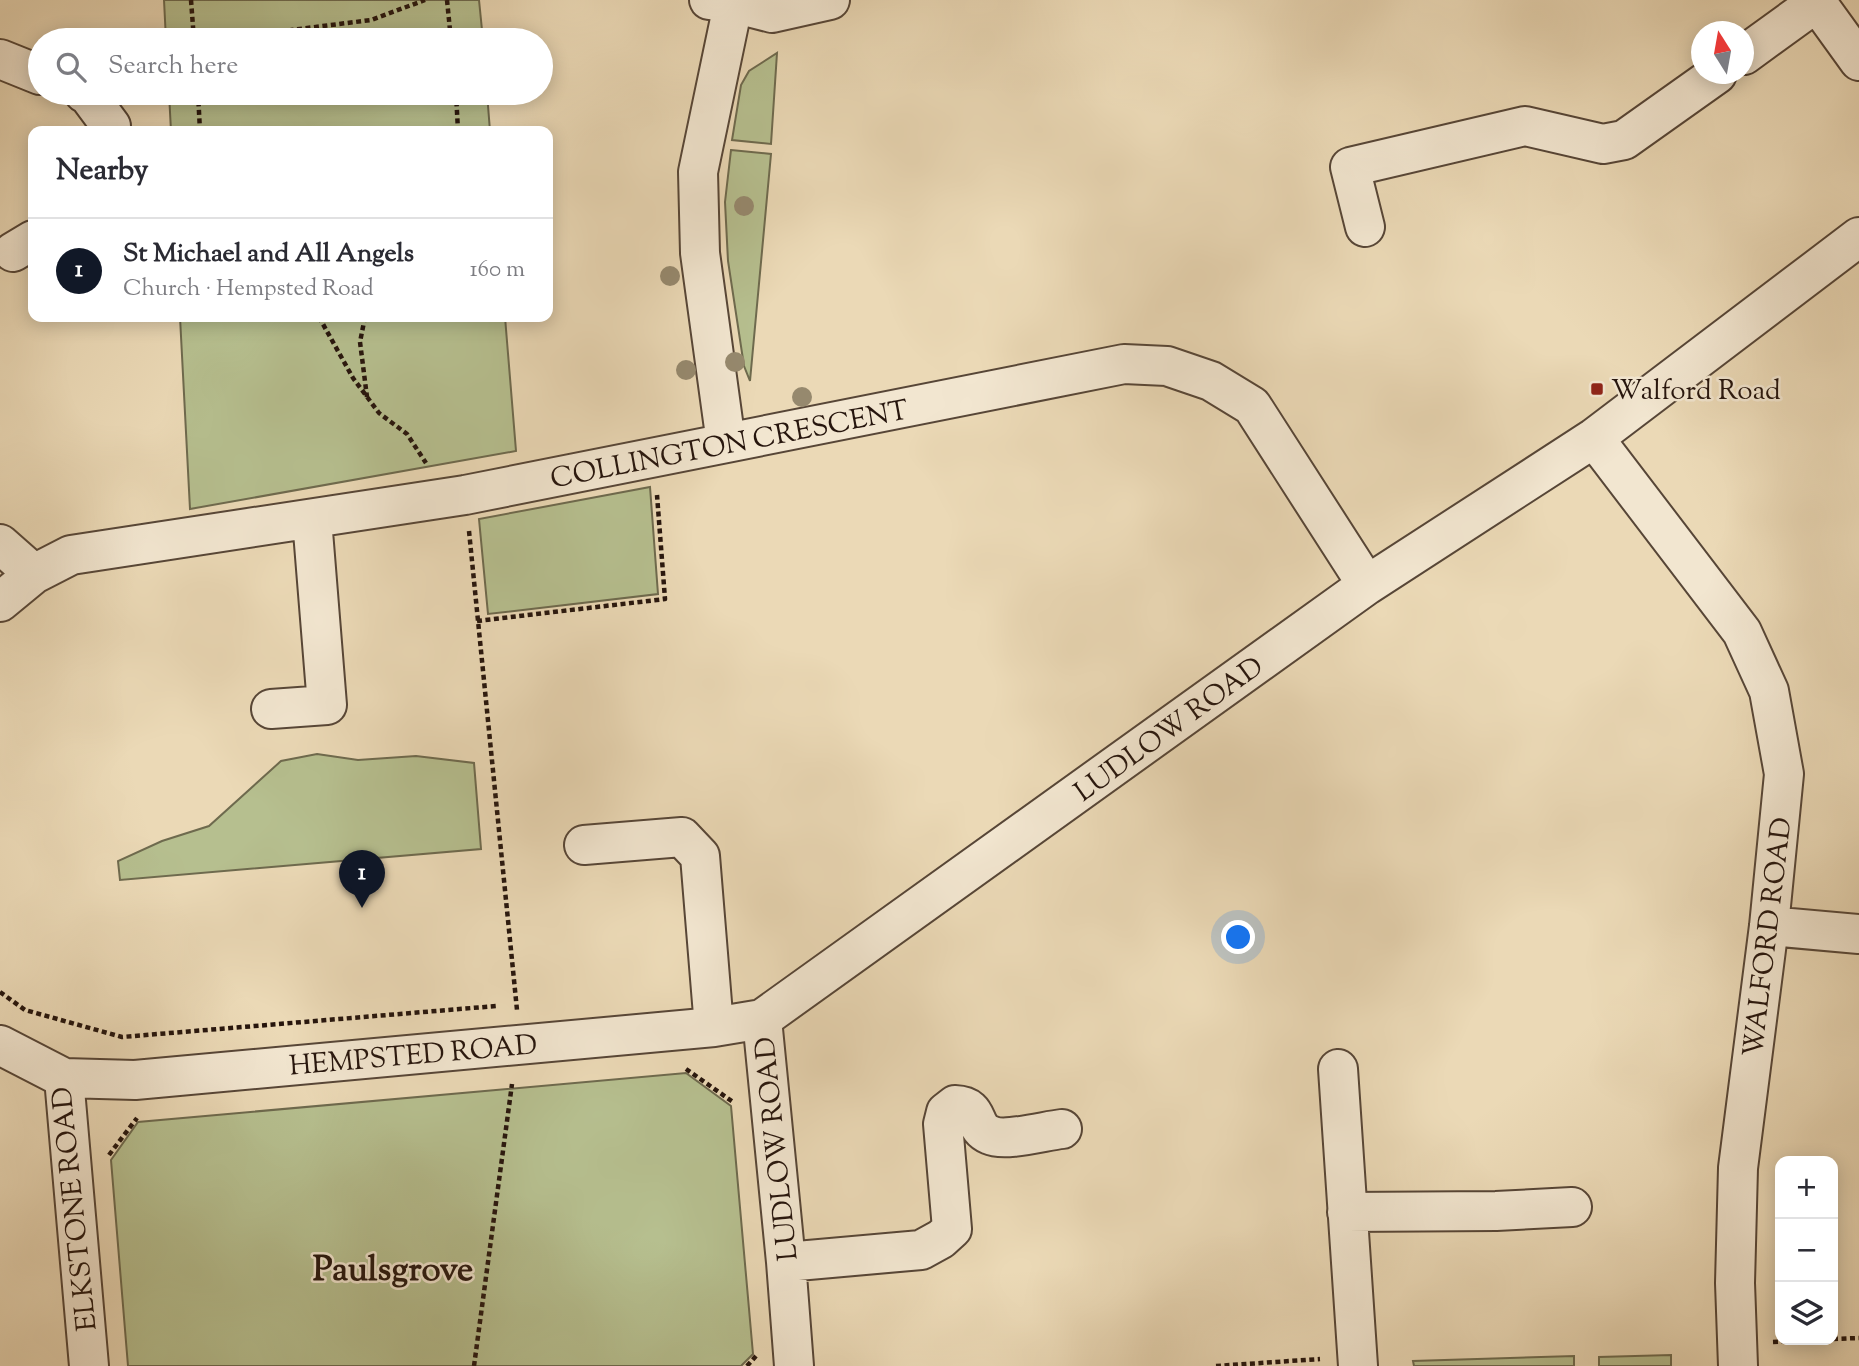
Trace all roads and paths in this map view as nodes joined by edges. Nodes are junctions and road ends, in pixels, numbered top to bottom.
1 (191, 0) edge
2 (425, 0) edge
3 (447, 0) edge
4 (830, 0) edge
5 (725, 1) edge
6 (1816, 1) edge
7 (193, 28) edge
8 (306, 28) edge
9 (450, 28) edge
10 (1754, 48) edge
11 (0, 59) edge
12 (1859, 61) edge
13 (28, 70) edge
14 (1703, 84) edge
15 (96, 105) edge
16 (199, 105) edge
17 (457, 105) edge
18 (111, 126) edge
19 (200, 126) edge
20 (458, 126) edge
21 (1365, 227) dead end
22 (1859, 237) edge
23 (322, 322) edge
24 (364, 322) edge
25 (368, 398) junction
26 (1594, 438) junction
27 (726, 443) junction
28 (654, 458) junction
29 (452, 497) junction
30 (312, 519) junction
31 (0, 544) edge
32 (34, 574) junction
33 (1367, 585) junction
34 (0, 602) edge
35 (477, 621) junction
36 (271, 709) dead end
37 (584, 845) dead end
38 (1769, 926) junction
39 (1859, 934) edge
40 (0, 992) edge
41 (530, 1003) dead end
42 (516, 1004) junction
43 (762, 1019) junction
44 (714, 1027) junction
45 (0, 1045) edge
46 (521, 1045) junction
47 (1338, 1069) dead end
48 (674, 1070) dead end
49 (64, 1077) junction
50 (526, 1083) dead end
51 (512, 1084) junction
52 (499, 1086) dead end
53 (735, 1103) dead end
54 (149, 1116) dead end
55 (1062, 1129) dead end
56 (106, 1159) dead end
57 (1572, 1207) dead end
58 (1347, 1212) junction
59 (786, 1262) junction
60 (1859, 1338) edge
61 (1838, 1339) edge
62 (757, 1355) dead end
63 (1358, 1361) edge
64 (89, 1366) edge
65 (474, 1366) edge
66 (747, 1366) edge
67 (794, 1366) edge
68 (1216, 1366) edge
69 (1738, 1366) edge

1 - 7 path
2 - 8 path
3 - 9 path
4 - 5 street
5 - 27 street
6 - 10 street
6 - 12 street
11 - 13 street
14 - 21 street
15 - 18 street
16 - 19 path
17 - 20 path
22 - 26 street, LUDLOW ROAD
23 - 25 path
24 - 25 path
25 - 29 path
26 - 33 street, LUDLOW ROAD
26 - 38 street, WALFORD ROAD
27 - 28 street, COLLINGTON CRESCENT
27 - 33 street, COLLINGTON CRESCENT
28 - 29 street, COLLINGTON CRESCENT
28 - 35 path
29 - 30 street, COLLINGTON CRESCENT
29 - 35 path
30 - 32 street, COLLINGTON CRESCENT
30 - 36 street
31 - 32 street
32 - 34 street, COLLINGTON CRESCENT
33 - 43 street, LUDLOW ROAD
35 - 42 path
37 - 44 street
38 - 39 street
38 - 69 street, WALFORD ROAD
40 - 42 path
41 - 42 path
42 - 46 path
43 - 44 street, HEMPSTED ROAD
43 - 59 street, LUDLOW ROAD
44 - 46 street, HEMPSTED ROAD
45 - 49 street, ELKSTONE ROAD
46 - 49 street, HEMPSTED ROAD
47 - 58 street
48 - 53 path
49 - 64 street, ELKSTONE ROAD
50 - 51 path
51 - 52 path
51 - 65 path
54 - 56 path
55 - 59 street
57 - 58 street
58 - 63 street
59 - 67 street, LUDLOW ROAD
60 - 61 path
62 - 66 path
63 - 68 path

